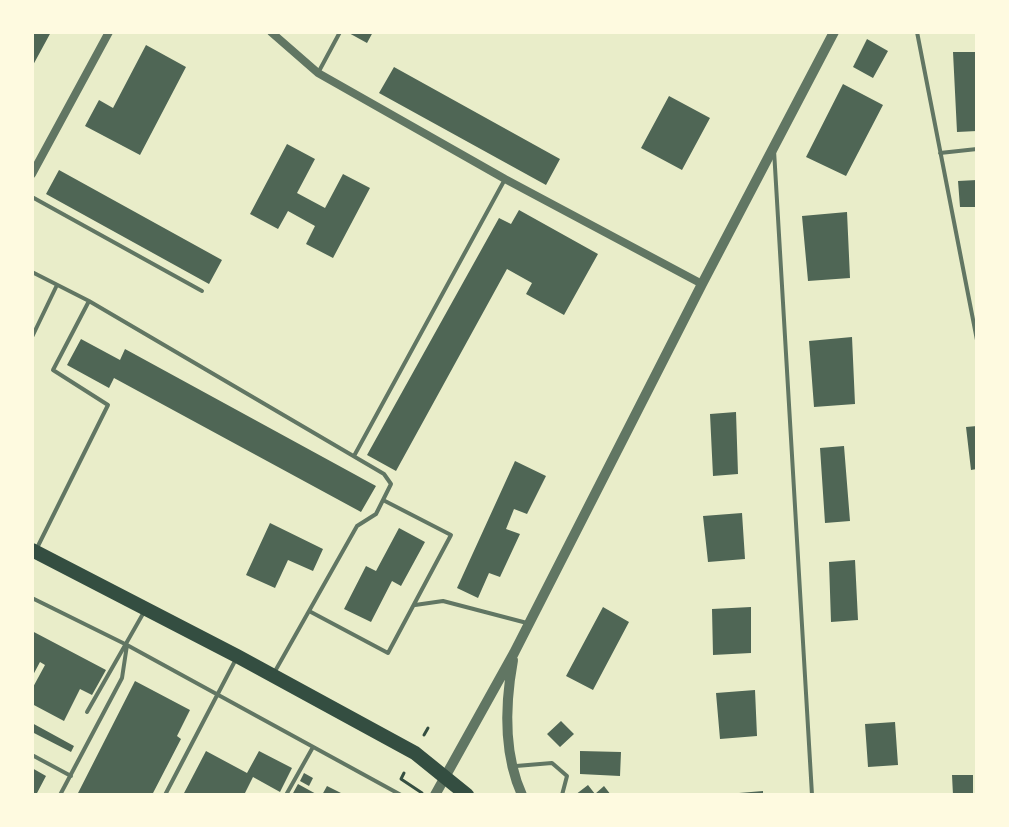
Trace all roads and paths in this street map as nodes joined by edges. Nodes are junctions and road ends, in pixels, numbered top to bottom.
1 (109, 32) edge
2 (340, 32) edge
3 (834, 32) edge
4 (917, 32) edge
5 (276, 34) edge
6 (318, 73) junction
7 (774, 146) junction
8 (977, 149) edge
9 (940, 153) junction
10 (32, 174) edge
11 (505, 179) junction
12 (32, 197) edge
13 (32, 272) edge
14 (702, 284) junction
15 (57, 285) junction
16 (202, 291) dead end
17 (89, 301) junction
18 (32, 337) edge
19 (977, 340) edge
20 (354, 456) junction
21 (383, 500) junction
22 (34, 551) edge
23 (32, 598) edge
24 (414, 605) junction
25 (145, 610) junction
26 (309, 611) junction
27 (530, 623) junction
28 (127, 645) junction
29 (514, 653) junction
30 (237, 656) junction
31 (273, 675) junction
32 (217, 694) junction
33 (87, 712) dead end
34 (428, 728) dead end
35 (424, 735) dead end
36 (313, 747) junction
37 (32, 755) edge
38 (513, 766) junction
39 (404, 773) dead end
40 (71, 776) junction
41 (444, 776) junction
42 (415, 788) junction
43 (422, 793) dead end
44 (60, 795) edge
45 (165, 795) edge
46 (286, 795) edge
47 (401, 795) edge
48 (411, 795) edge
49 (435, 795) edge
50 (467, 795) edge
51 (522, 795) edge
52 (562, 795) edge
53 (812, 795) edge

1 - 10 street
2 - 6 lane
3 - 7 street
4 - 9 lane
5 - 6 street
6 - 11 street
7 - 14 street
7 - 53 lane
8 - 9 lane
9 - 19 lane
11 - 14 street
11 - 20 lane
12 - 16 lane
13 - 15 lane
14 - 27 street
15 - 17 lane
15 - 18 lane
17 - 20 lane
17 - 22 lane
20 - 21 lane
21 - 24 lane
21 - 26 lane
22 - 25 highway
23 - 28 lane
24 - 26 lane
24 - 27 lane
25 - 28 lane
25 - 30 highway
26 - 31 lane
27 - 29 street
28 - 32 lane
28 - 33 lane
28 - 40 lane
29 - 38 street
29 - 41 street
30 - 31 highway
30 - 32 lane
31 - 41 highway
32 - 36 lane
32 - 45 lane
34 - 35 path
36 - 46 lane
36 - 47 lane
37 - 40 lane
38 - 51 street
38 - 52 lane
39 - 42 path
40 - 44 lane
41 - 49 street
41 - 50 highway
42 - 43 path
42 - 48 path

